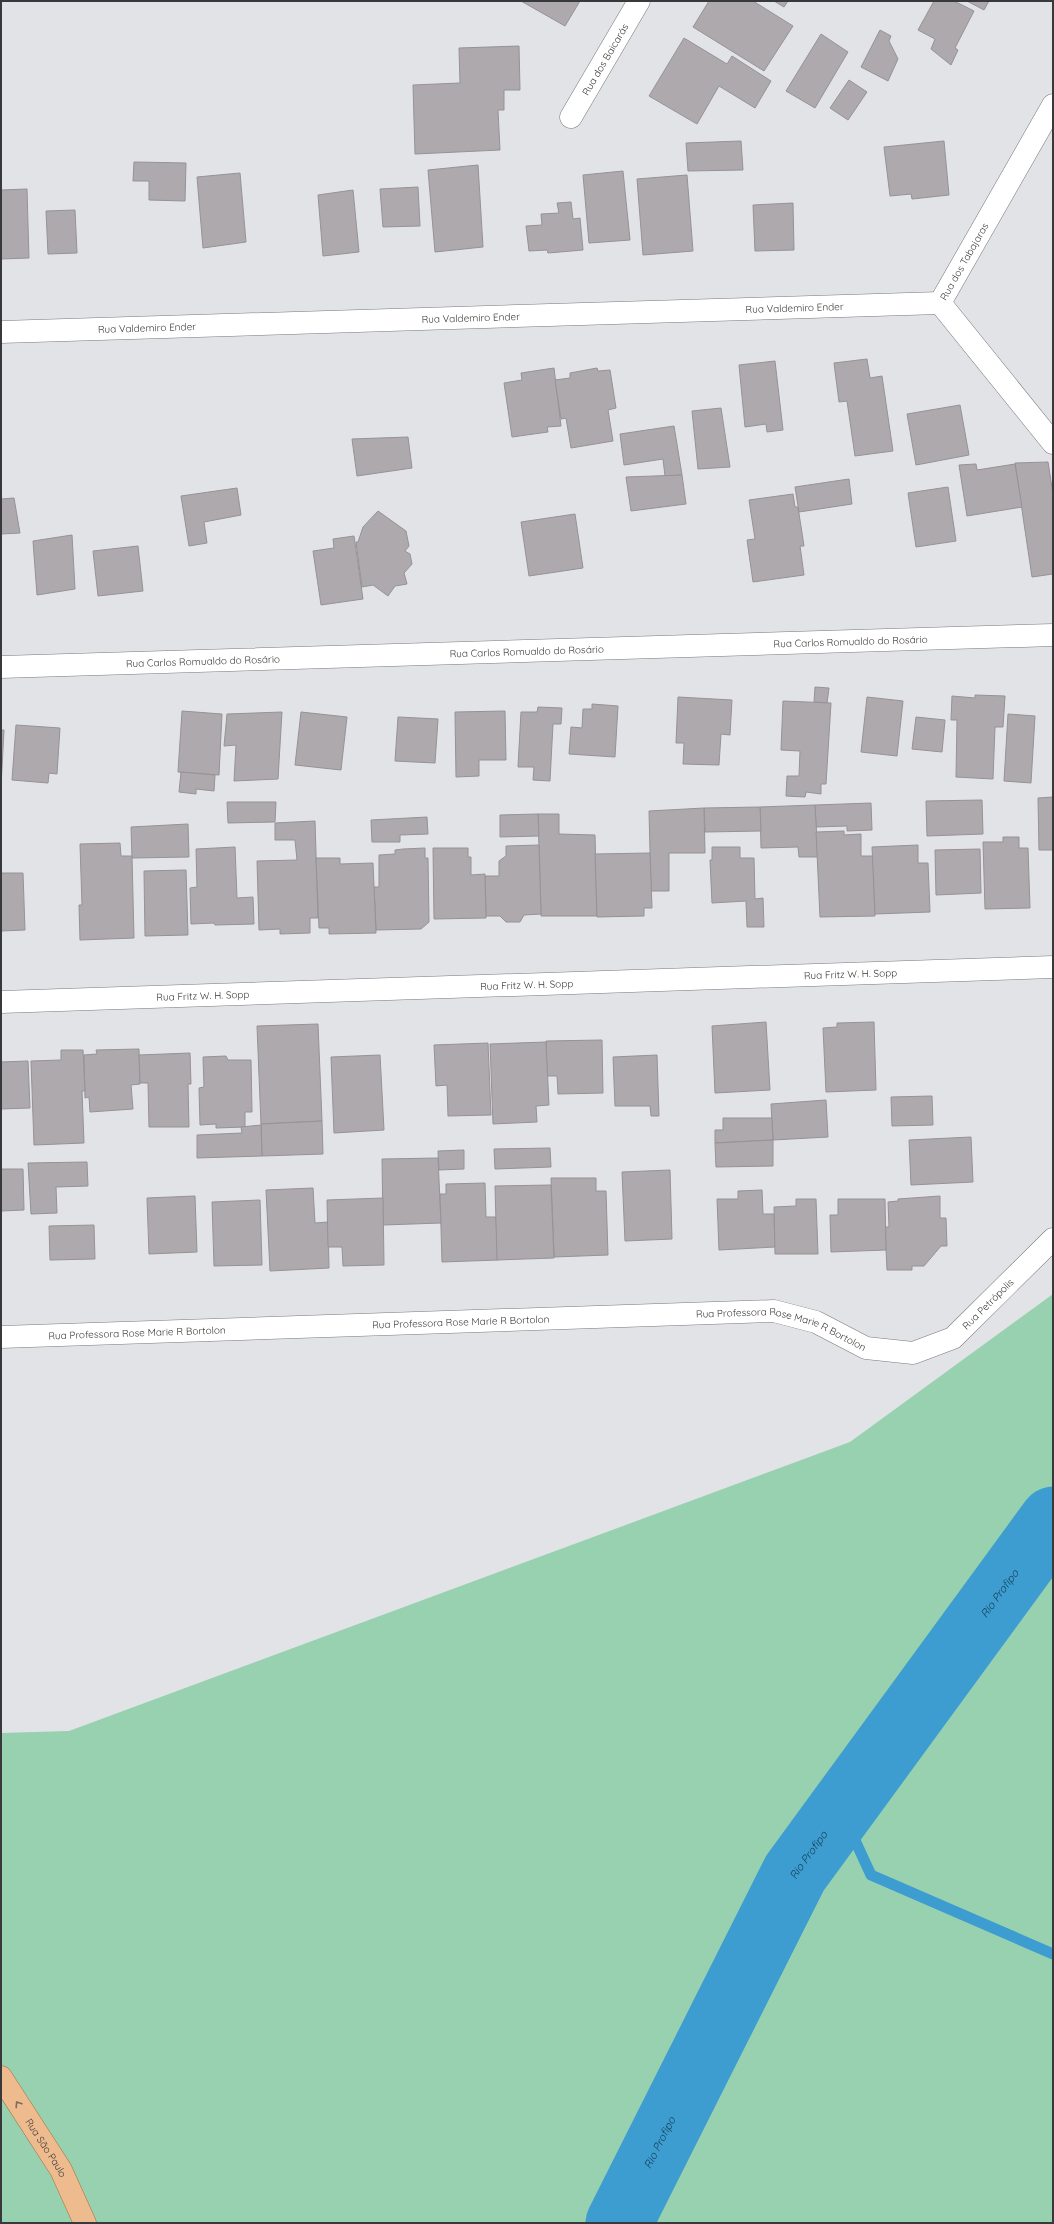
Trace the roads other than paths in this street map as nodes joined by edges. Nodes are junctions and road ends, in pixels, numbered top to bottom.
1 (639, 1) edge
2 (1053, 106) edge
3 (571, 117) dead end
4 (940, 303) junction
5 (1, 332) edge
6 (1053, 442) edge
7 (1053, 635) edge
8 (1, 667) edge
9 (1053, 967) edge
10 (1, 1002) edge
11 (1053, 1239) edge
12 (1, 1337) edge
13 (913, 1353) joint
14 (1, 2077) edge
15 (85, 2223) edge

1 - 3 street, Rua dos Baicarás
2 - 4 street, Rua dos Tabajaras
4 - 5 street, Rua Valdemiro Ender
4 - 6 street, Rua dos Tabajaras
7 - 8 street, Rua Carlos Romualdo do Rosário
9 - 10 street, Rua Fritz W. H. Sopp
11 - 13 street, Rua Petrópolis
12 - 13 street, Rua Professora Rose Marie R Bortolon
15 -> 14 main road, Rua São Paulo

